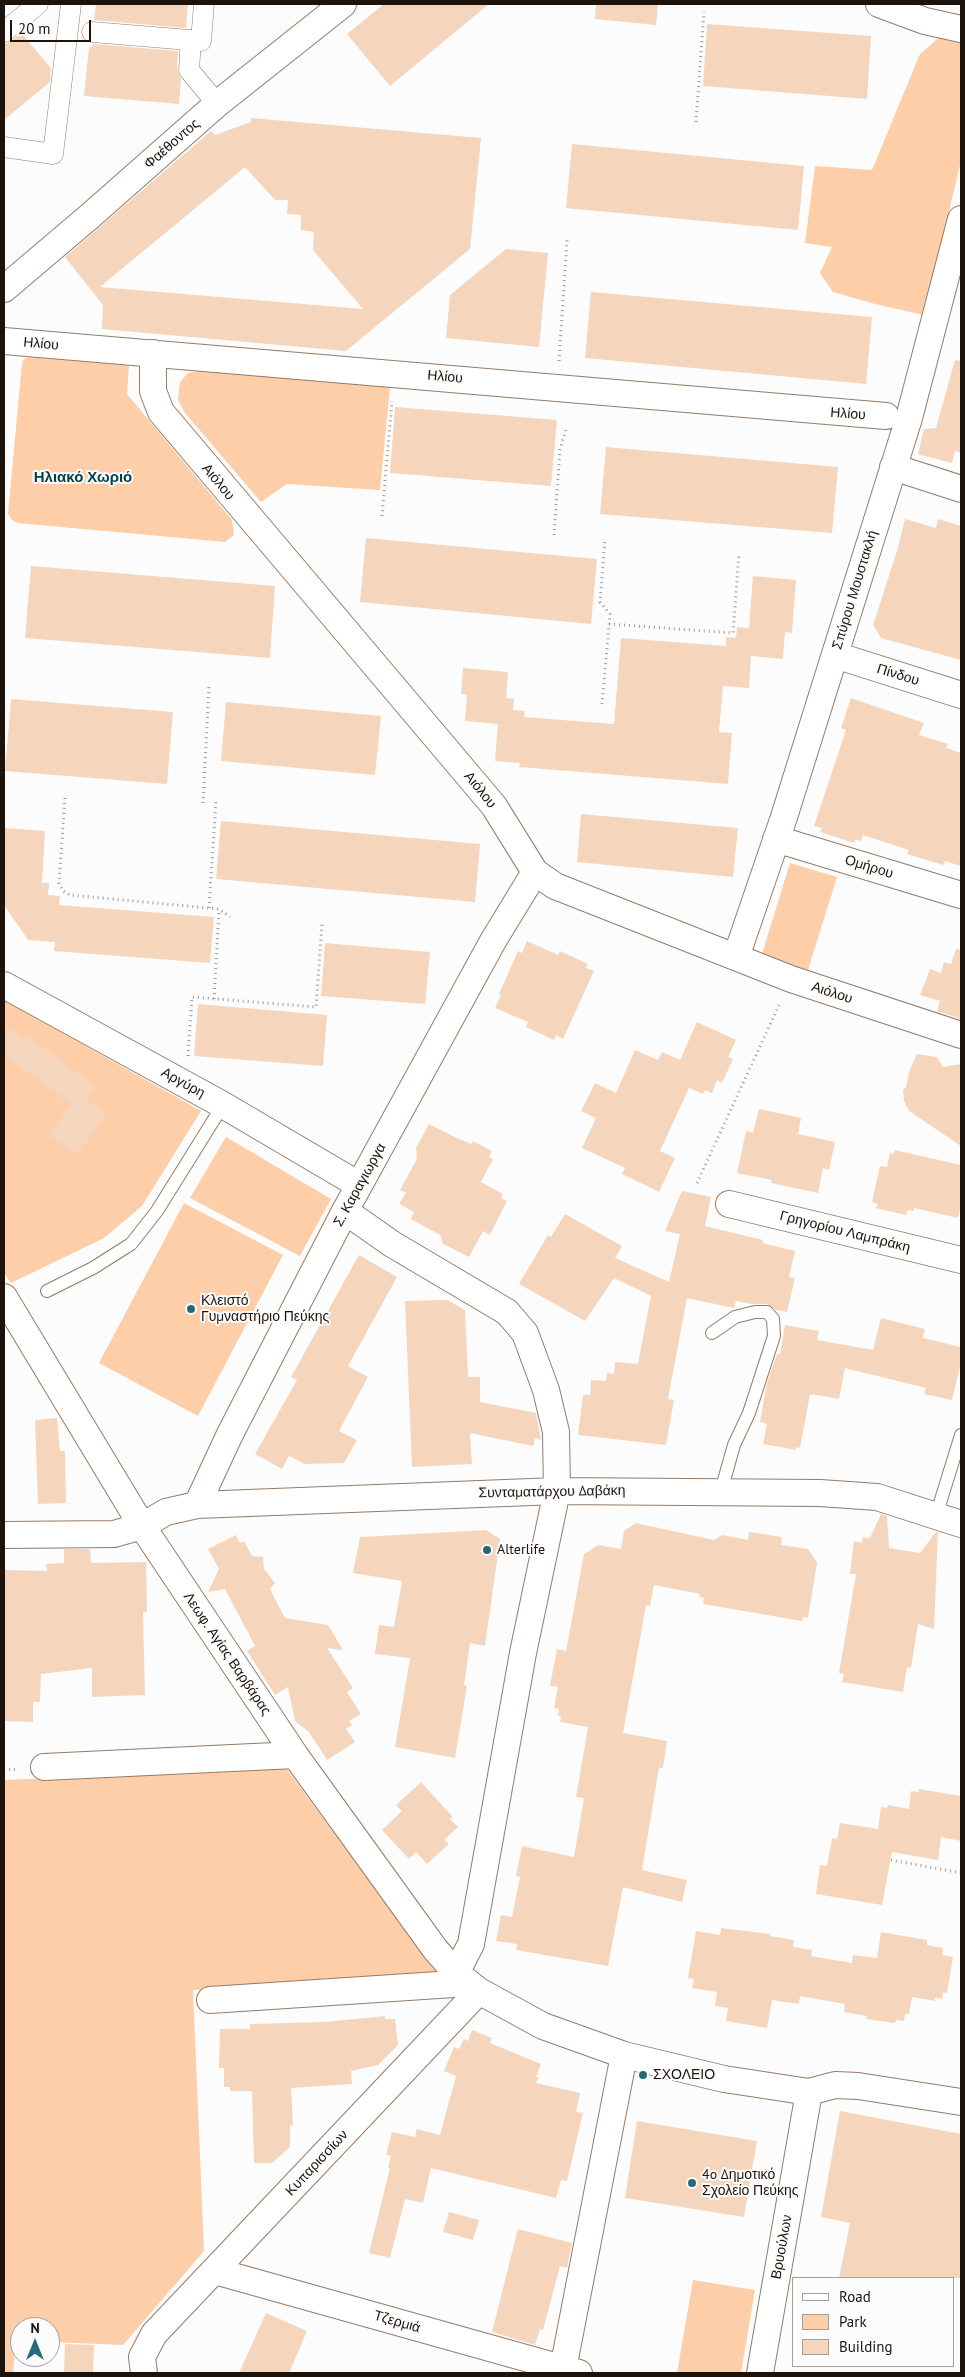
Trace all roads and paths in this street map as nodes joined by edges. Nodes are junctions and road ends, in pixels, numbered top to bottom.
1 (38, 4) edge
2 (71, 4) edge
3 (204, 4) edge
4 (343, 4) edge
5 (879, 4) edge
6 (704, 12) dead end
7 (961, 29) edge
8 (4, 32) edge
9 (92, 32) dead end
10 (191, 40) junction
11 (218, 104) junction
12 (696, 122) dead end
13 (4, 147) edge
14 (961, 219) edge
15 (567, 240) dead end
16 (954, 279) edge
17 (4, 288) edge
18 (4, 341) edge
19 (153, 353) junction
20 (394, 373) junction
21 (557, 387) junction
22 (886, 416) dead end
23 (566, 429) dead end
24 (893, 467) junction
25 (961, 489) edge
26 (382, 516) dead end
27 (554, 536) dead end
28 (605, 540) dead end
29 (739, 553) dead end
30 (609, 624) junction
31 (835, 655) junction
32 (209, 686) dead end
33 (961, 694) edge
34 (602, 704) dead end
35 (65, 798) dead end
36 (216, 801) dead end
37 (203, 803) dead end
38 (776, 839) junction
39 (535, 872) junction
40 (961, 895) edge
41 (209, 908) junction
42 (219, 909) junction
43 (230, 917) dead end
44 (322, 924) dead end
45 (736, 957) junction
46 (791, 979) junction
47 (4, 985) edge
48 (214, 999) junction
49 (961, 1035) edge
50 (187, 1085) junction
51 (223, 1105) junction
52 (697, 1183) dead end
53 (360, 1185) junction
54 (729, 1204) dead end
55 (345, 1211) junction
56 (961, 1260) edge
57 (47, 1292) dead end
58 (4, 1298) edge
59 (712, 1333) dead end
60 (961, 1435) edge
61 (557, 1491) junction
62 (721, 1491) junction
63 (197, 1505) junction
64 (936, 1516) junction
65 (961, 1524) edge
66 (142, 1526) junction
67 (4, 1535) edge
68 (295, 1756) junction
69 (44, 1767) dead end
70 (891, 1860) dead end
71 (961, 1873) edge
72 (468, 1982) junction
73 (210, 2000) dead end
74 (624, 2055) junction
75 (809, 2092) junction
76 (961, 2100) edge
77 (215, 2271) junction
78 (571, 2371) edge
79 (144, 2373) edge
80 (760, 2373) edge

1 - 8 street
2 - 13 street
3 - 10 street
4 - 11 street, Φαέθοντος
5 - 7 street
6 - 12 path
9 - 10 street
10 - 11 street
11 - 17 street, Φαέθοντος
14 - 16 street, Σπύρου Μουστακλή
15 - 21 path
16 - 24 street, Σπύρου Μουστακλή
18 - 19 street, Ηλίου
19 - 20 street, Ηλίου
19 - 39 street, Αιόλου
20 - 21 street, Ηλίου
20 - 26 path
21 - 22 street, Ηλίου
23 - 27 path
24 - 25 street
24 - 31 street, Σπύρου Μουστακλή
28 - 30 path
29 - 30 path
30 - 34 path
31 - 33 street, Πίνδου
31 - 38 street, Σπύρου Μουστακλή
32 - 37 path
35 - 41 path
36 - 41 path
38 - 40 street, Ομήρου
38 - 45 street, Σπύρου Μουστακλή
39 - 45 street, Αιόλου
39 - 53 street, Σ. Καραγιωργα
41 - 42 path
42 - 43 path
42 - 48 path
44 - 48 path
45 - 46 street, Αιόλου
46 - 49 street, Αιόλου
46 - 52 path
47 - 50 street, Αργύρη
48 - 50 path
50 - 51 street, Αργύρη
51 - 53 street, Αργύρη
51 - 57 lane
53 - 55 street, Σ. Καραγιωργα
54 - 56 street, Γρηγορίου Λαμπράκη
55 - 61 street, Κυπαρισσίων
55 - 63 street, Σ. Καραγιωργα
58 - 66 street, Λεωφ. Αγίας Βαρβάρας
59 - 62 lane
60 - 64 lane
61 - 62 street, Συνταματάρχου Δαβάκη
61 - 63 street, Συνταματάρχου Δαβάκη
61 - 72 street, Κυπαρισσίων
62 - 64 street, Συνταματάρχου Δαβάκη
63 - 66 street, Συνταματάρχου Δαβάκη
64 - 65 street, Συνταματάρχου Δαβάκη
66 - 67 street, Συνταματάρχου Δαβάκη
66 - 68 street, Λεωφ. Αγίας Βαρβάρας
68 - 69 street
68 - 72 street, Λεωφ. Αγίας Βαρβάρας
70 - 71 path
72 - 73 street
72 - 74 street
72 - 77 street, Κυπαρισσίων
74 - 75 street
74 - 78 street
75 - 76 street
75 - 80 street, Βρυούλων
77 - 78 street, Τζερμιά
77 - 79 street, Κυπαρισσίων

